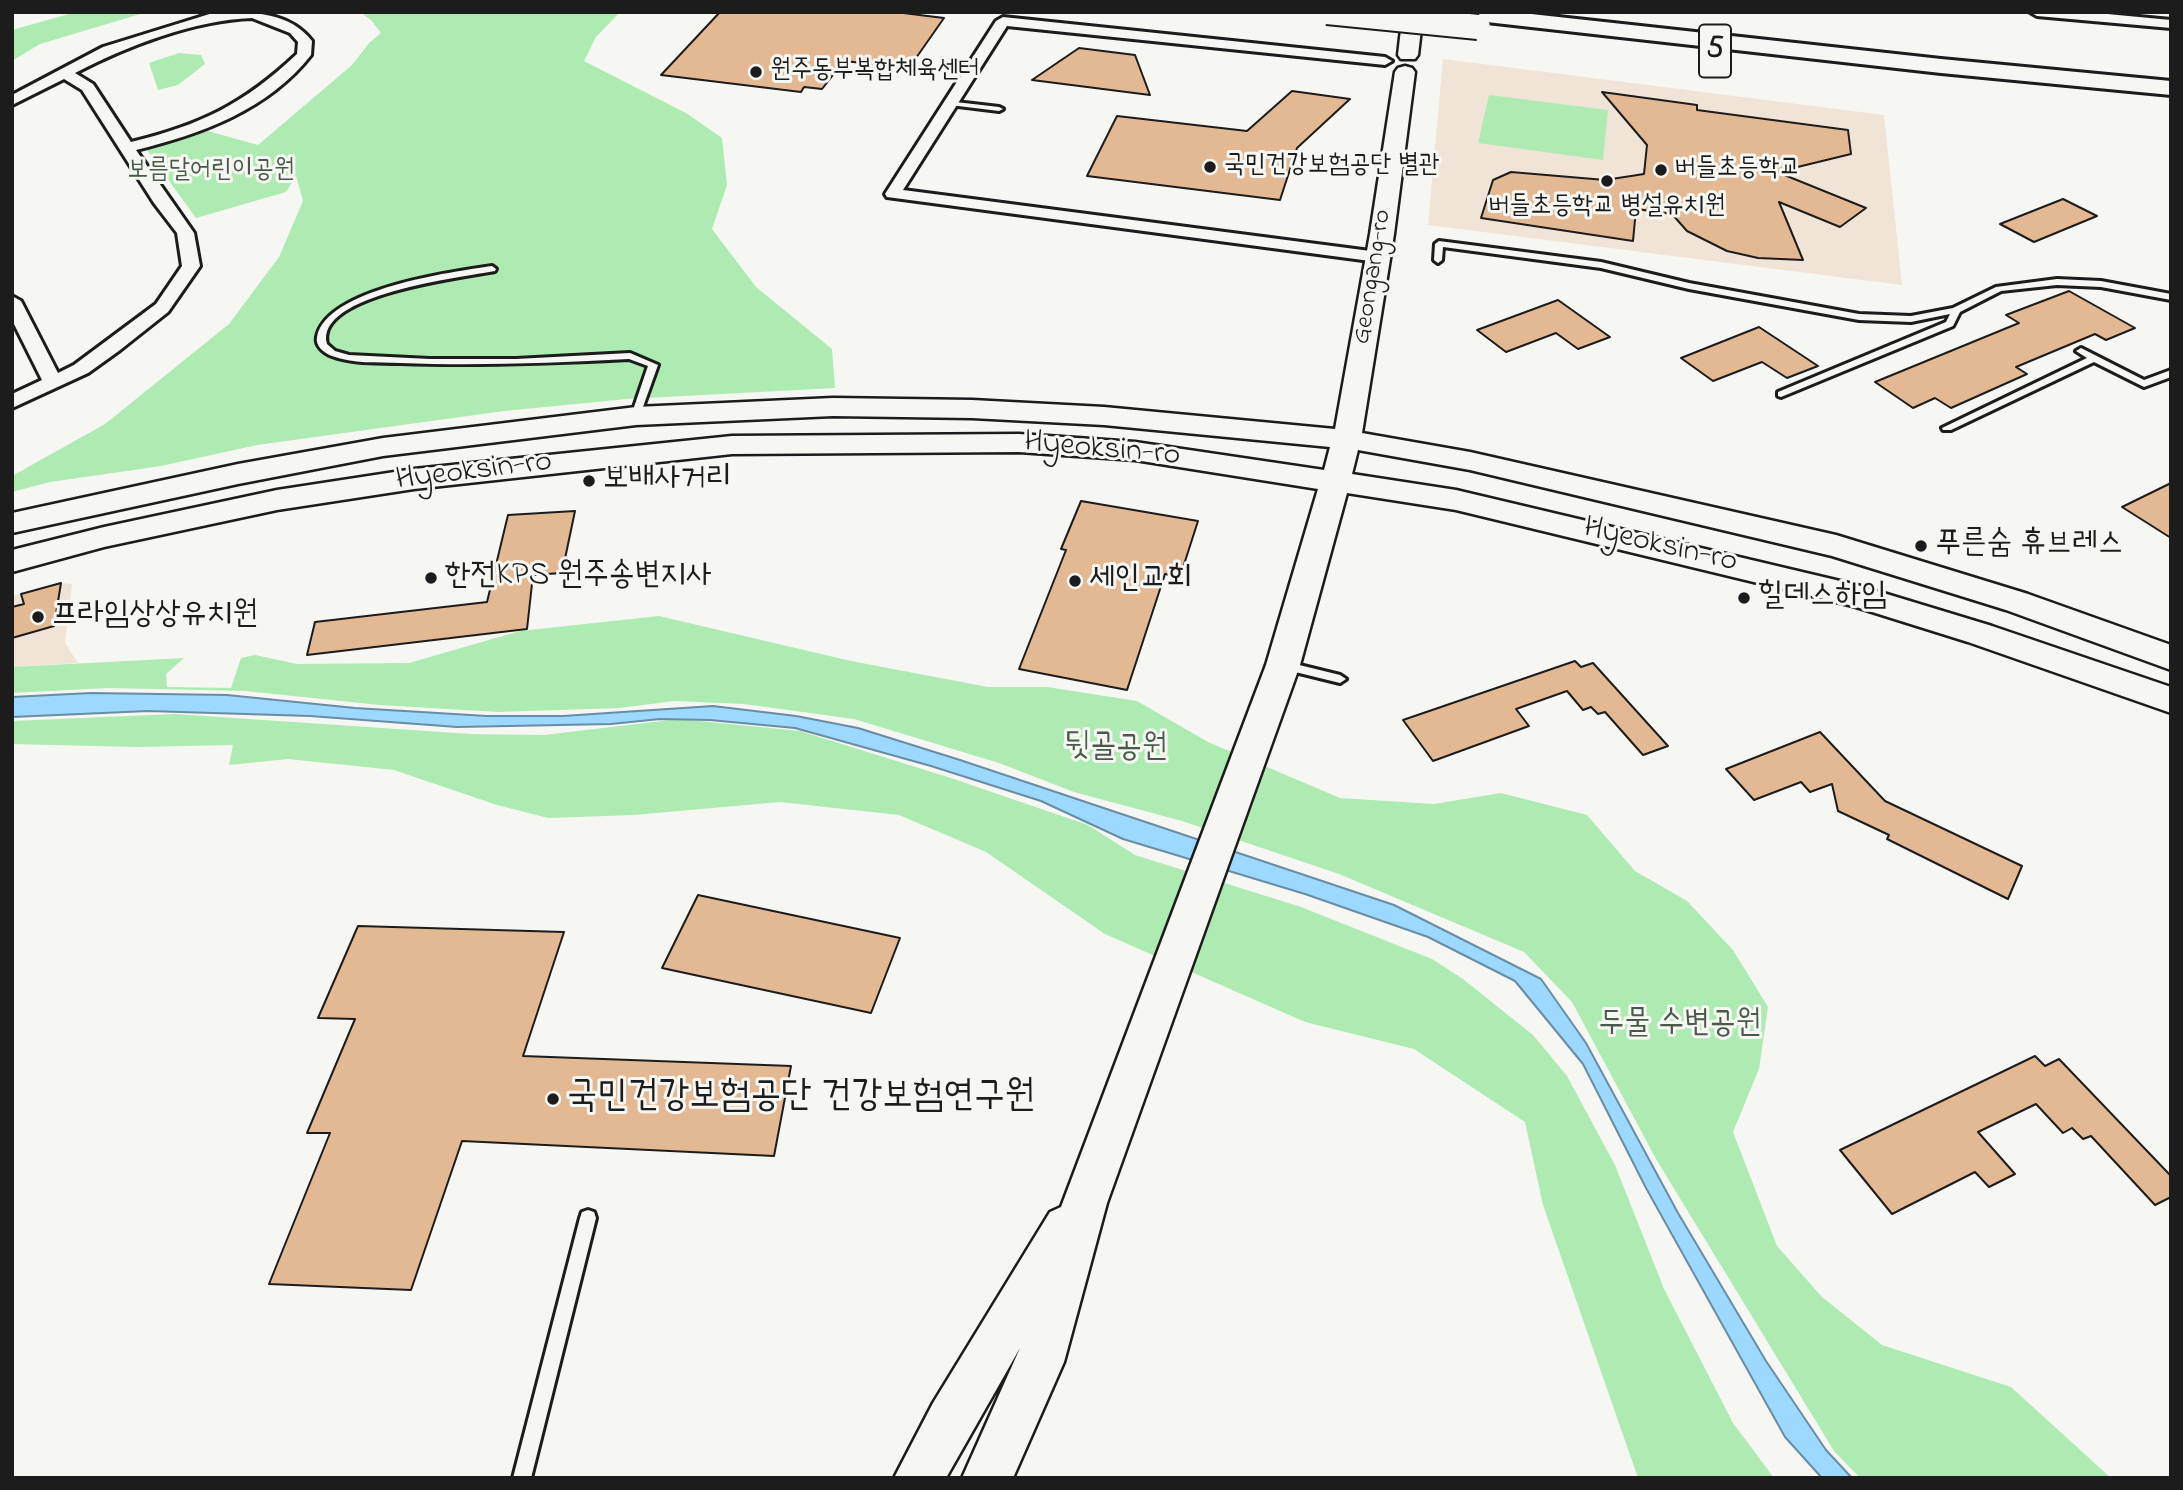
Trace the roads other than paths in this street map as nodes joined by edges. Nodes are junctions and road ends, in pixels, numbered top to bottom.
1 (1327, 12) edge
2 (1413, 12) edge
3 (1451, 12) edge
4 (2037, 12) edge
5 (1482, 22) junction
6 (2171, 24) edge
7 (1687, 42) junction
8 (1967, 47) dead end
9 (1399, 63) junction
10 (64, 73) junction
11 (1947, 73) junction
12 (2171, 88) edge
13 (2171, 101) edge
14 (12, 102) edge
15 (950, 103) junction
16 (2131, 107) dead end
17 (999, 109) dead end
18 (127, 148) junction
19 (1378, 257) junction
20 (1438, 260) dead end
21 (492, 269) dead end
22 (2171, 297) edge
23 (12, 301) edge
24 (1956, 310) junction
25 (2081, 351) dead end
26 (2095, 358) junction
27 (2171, 373) edge
28 (53, 382) junction
29 (1781, 394) dead end
30 (12, 402) edge
31 (636, 416) junction
32 (1947, 428) dead end
33 (1347, 439) junction
34 (1336, 479) junction
35 (12, 523) edge
36 (12, 561) edge
37 (2171, 658) edge
38 (1283, 665) junction
39 (1340, 679) dead end
40 (2171, 700) edge
41 (1085, 1203) junction
42 (588, 1218) dead end
43 (522, 1478) edge
44 (919, 1478) edge
45 (987, 1478) edge

1 - 5 highway, 5, bridge
2 - 9 street, Geongang-ro
3 - 5 highway, 5
4 - 6 street
5 - 7 highway, 5
7 - 8 highway
7 - 11 highway, 5
7 - 16 highway
9 - 15 street
9 - 19 street, Geongang-ro
10 - 14 street
10 - 18 street
10 - 18 street
11 - 12 highway, 5
11 - 13 highway, 5
15 - 17 lane
15 - 19 street
18 - 28 street
19 - 33 street, Geongang-ro
20 - 24 lane
21 - 31 lane
22 - 24 lane
23 - 28 street
24 - 29 lane
25 - 26 lane
26 - 27 lane
26 - 32 lane
28 - 30 street
31 - 33 street, Hyeoksin-ro
31 - 35 street, Hyeoksin-ro
33 - 34 street, Geongang-ro
33 - 37 street, Hyeoksin-ro
34 - 36 street, Hyeoksin-ro
34 - 38 street
34 - 40 street, Hyeoksin-ro
38 - 39 lane
38 - 41 street
41 - 44 street
41 - 45 street
42 - 43 lane

